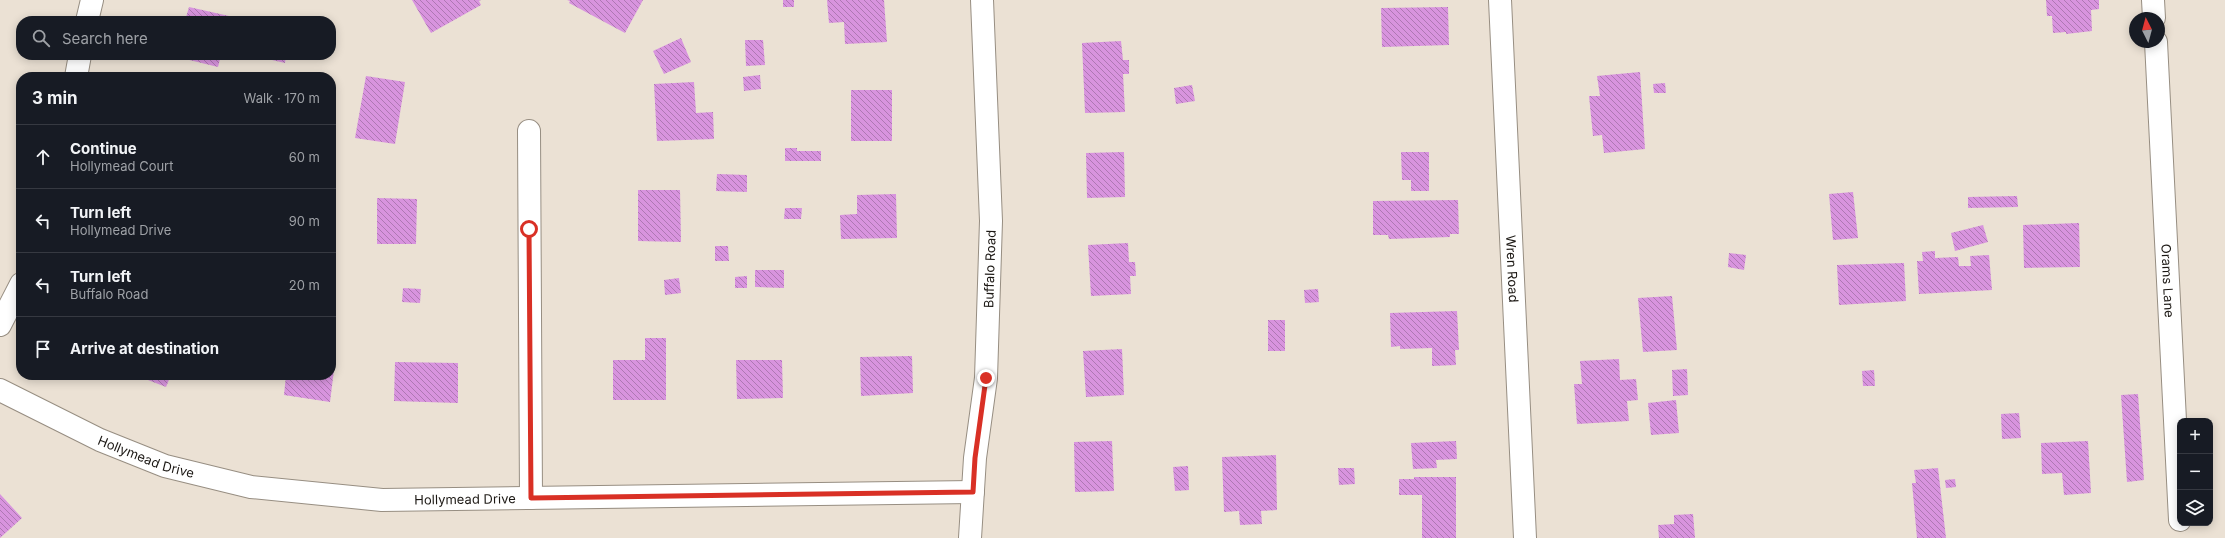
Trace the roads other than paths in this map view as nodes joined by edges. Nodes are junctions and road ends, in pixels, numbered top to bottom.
1 (92, 0) edge
2 (982, 0) edge
3 (1500, 0) edge
4 (2153, 0) edge
5 (2154, 12) edge
6 (88, 16) edge
7 (2156, 48) edge
8 (79, 60) edge
9 (77, 72) edge
10 (530, 131) dead end
11 (16, 294) edge
12 (0, 326) edge
13 (0, 390) edge
14 (2178, 490) edge
15 (973, 492) junction
16 (531, 498) junction
17 (2180, 526) edge
18 (970, 538) edge
19 (1525, 538) edge
20 (2181, 538) edge

1 - 6 street
2 - 15 street, Buffalo Road
3 - 19 street, Wren Road
4 - 5 street
7 - 14 street, Orams Lane
8 - 9 street
10 - 16 street
11 - 12 street
13 - 16 street, Hollymead Drive
15 - 16 street, Hollymead Drive
15 - 18 street, Buffalo Road
17 - 20 street

